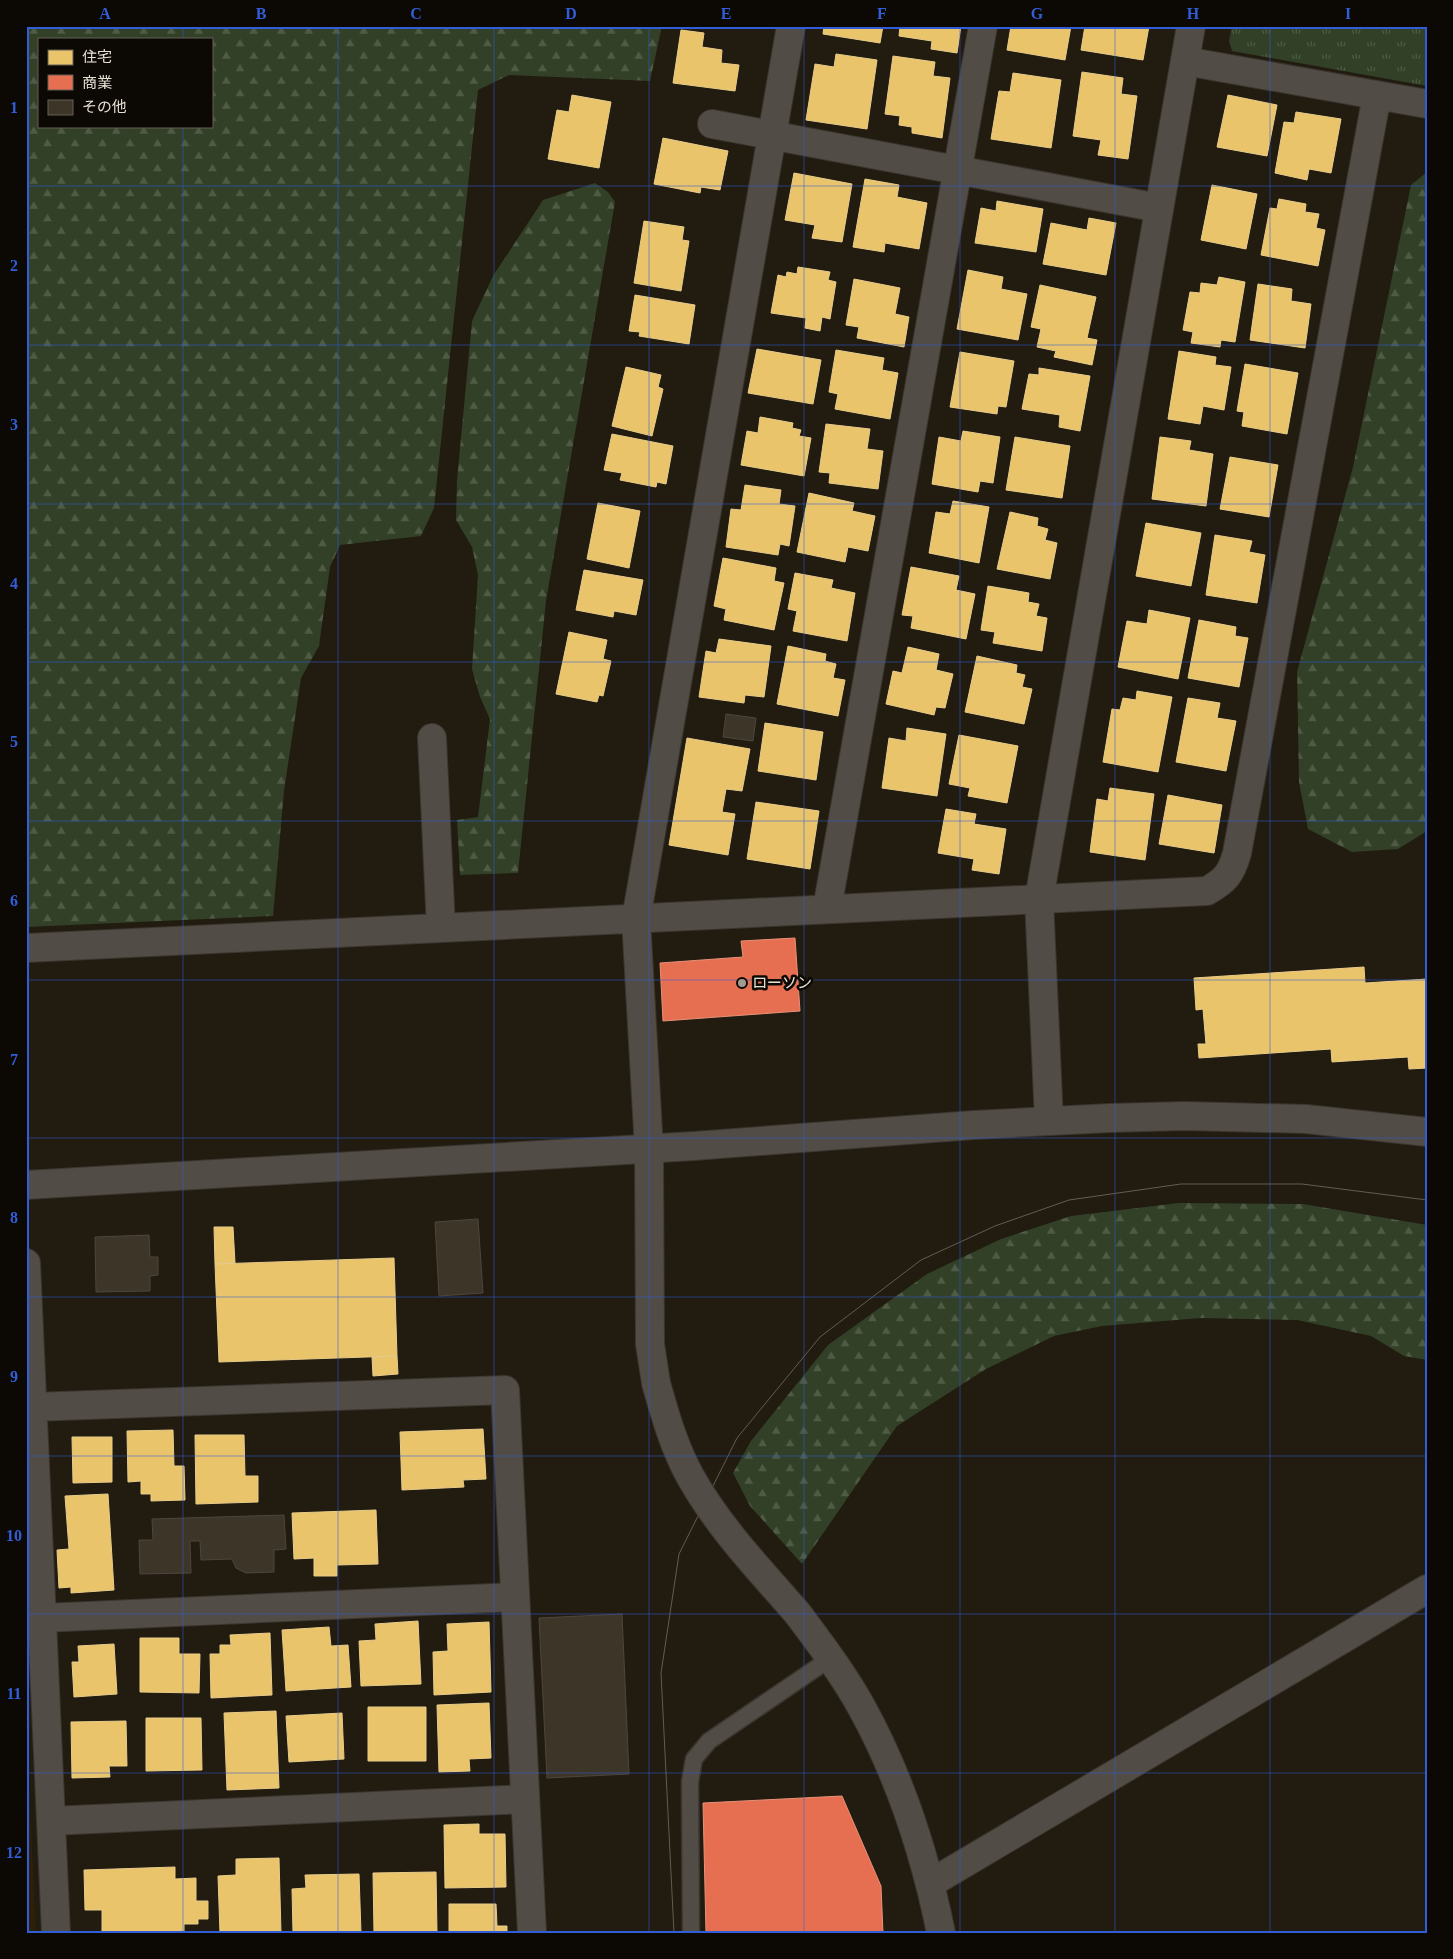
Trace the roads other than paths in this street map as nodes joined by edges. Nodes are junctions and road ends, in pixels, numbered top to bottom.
1 (791, 26) edge
2 (983, 26) edge
3 (1191, 26) edge
4 (1185, 60) junction
5 (1378, 95) junction
6 (1427, 104) edge
7 (712, 124) dead end
8 (772, 136) junction
9 (958, 170) junction
10 (1159, 208) junction
11 (432, 738) dead end
12 (1038, 899) junction
13 (827, 910) junction
14 (636, 919) junction
15 (440, 928) junction
16 (26, 948) edge
17 (1049, 1121) junction
18 (1427, 1132) edge
19 (649, 1149) junction
20 (26, 1185) edge
21 (26, 1263) edge
22 (33, 1407) junction
23 (1427, 1590) edge
24 (515, 1597) junction
25 (42, 1618) junction
26 (830, 1658) junction
27 (525, 1800) junction
28 (52, 1821) junction
29 (931, 1883) junction
30 (56, 1933) edge
31 (532, 1933) edge
32 (691, 1933) edge
33 (941, 1933) edge

1 - 8 street
2 - 9 street
3 - 4 street
4 - 5 street
4 - 10 street
5 - 6 street
5 - 12 street
7 - 8 street
8 - 9 street
8 - 14 street
9 - 10 street
9 - 13 street
10 - 12 street
11 - 15 street
12 - 13 street
12 - 17 street
13 - 14 street
14 - 15 street
14 - 19 street
15 - 16 street
17 - 18 street
17 - 19 street
19 - 20 street
19 - 26 street, bridge
21 - 22 street
22 - 24 street
22 - 25 street
23 - 29 street
24 - 25 street
24 - 27 street
25 - 28 street
26 - 29 street
26 - 32 lane
27 - 28 street
27 - 31 street
28 - 30 street
29 - 33 street

